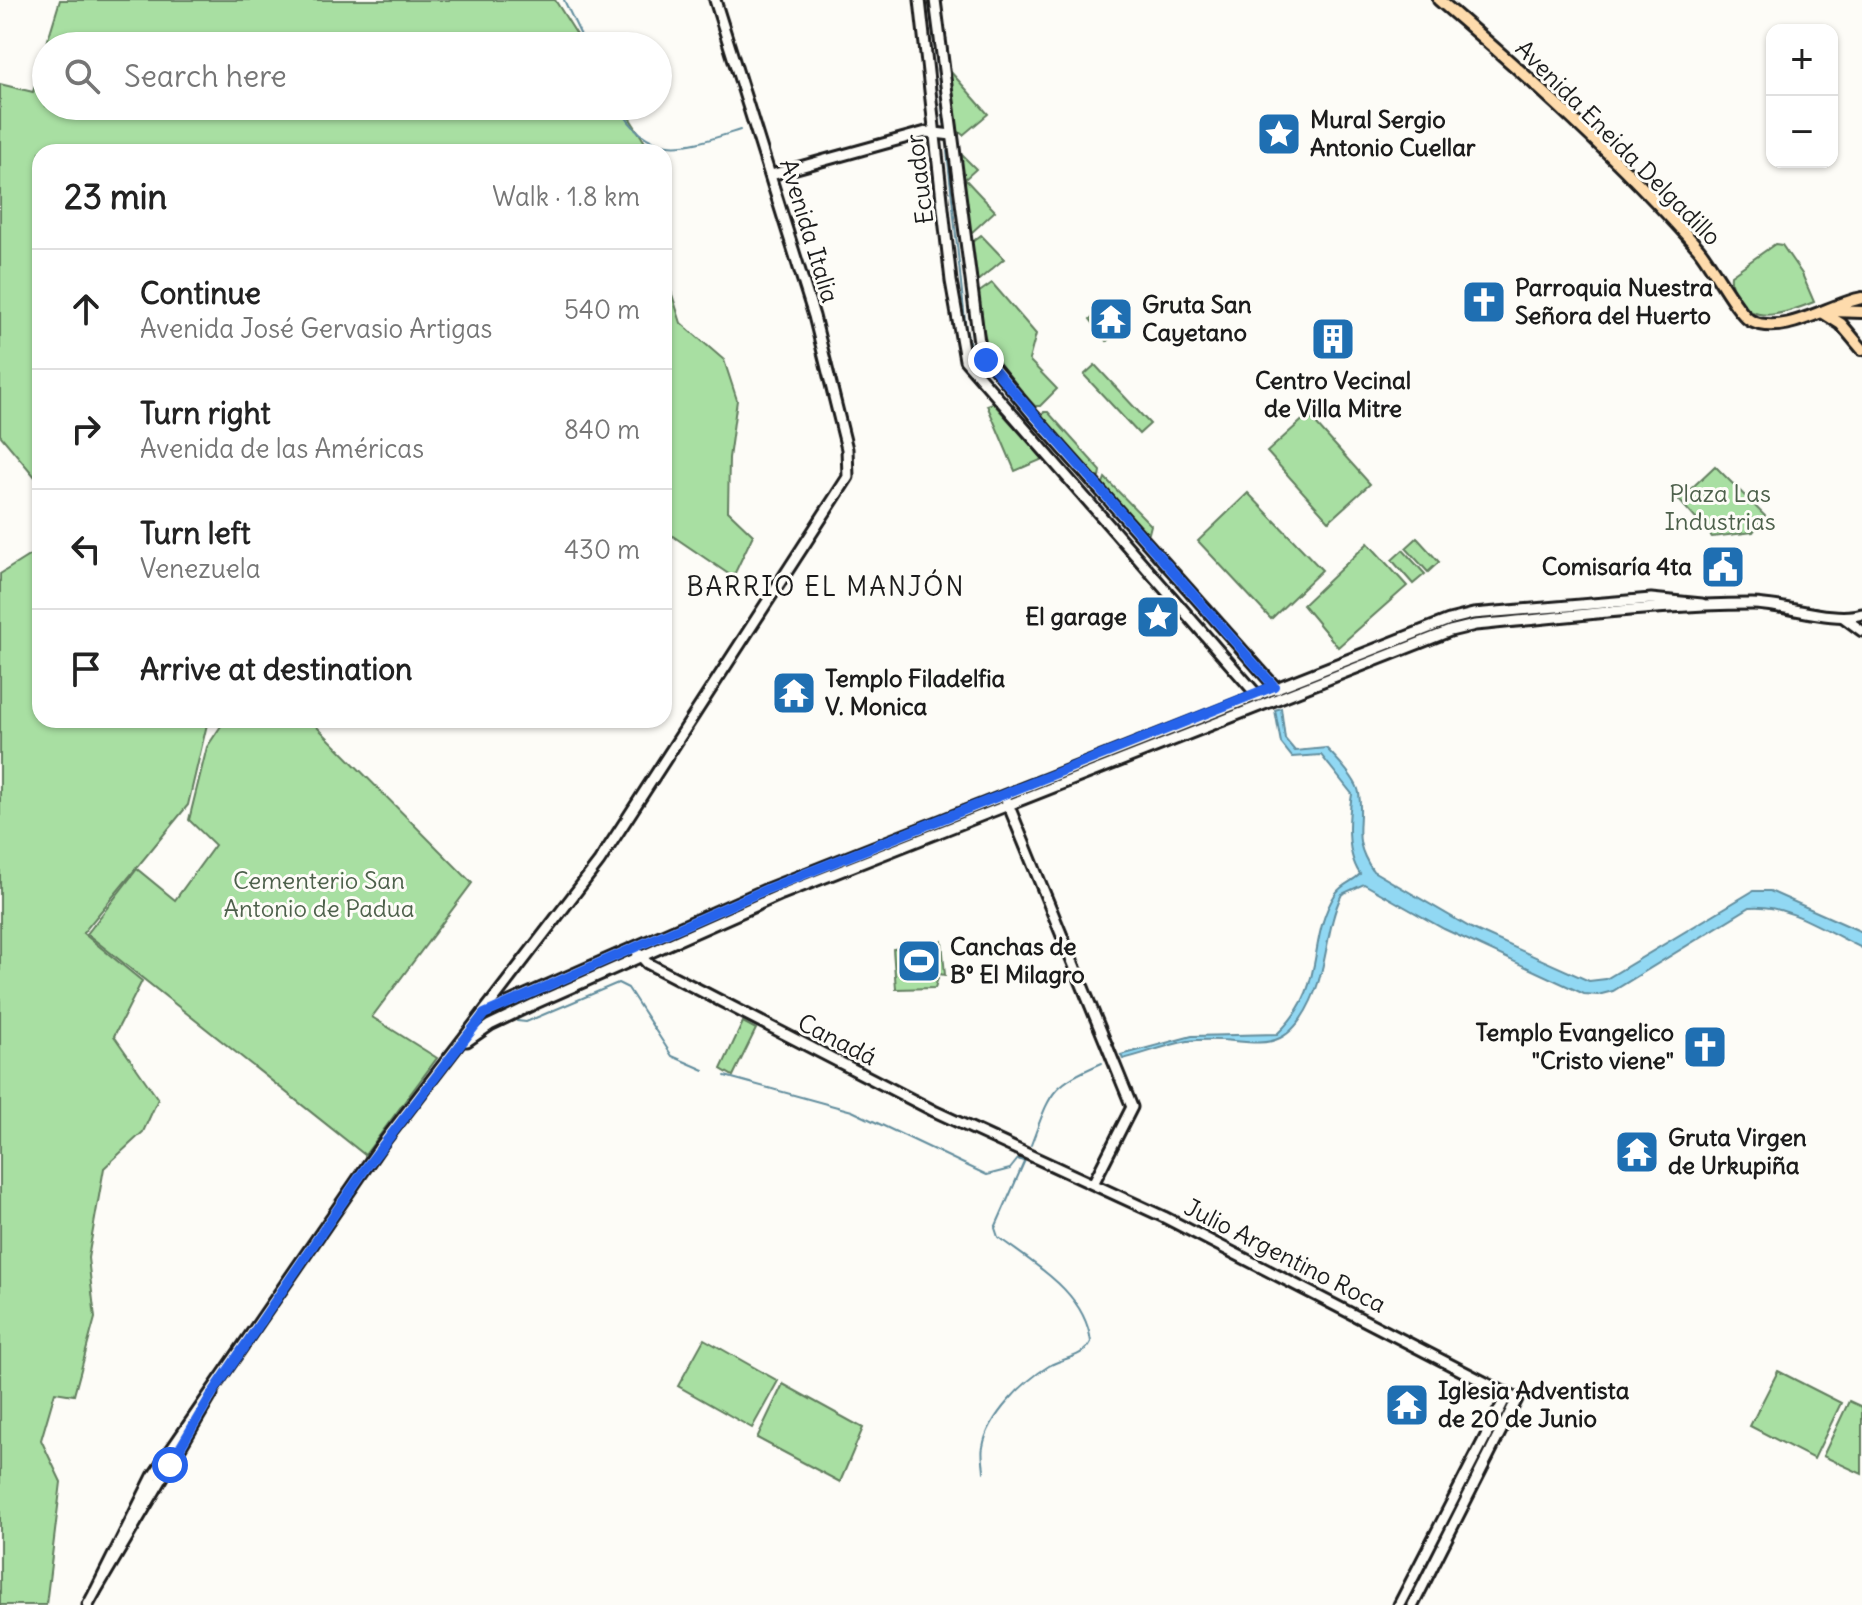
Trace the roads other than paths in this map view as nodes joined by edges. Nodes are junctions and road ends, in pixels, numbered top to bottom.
1 (715, 0) edge
2 (920, 0) edge
3 (935, 0) edge
4 (1439, 0) edge
5 (934, 131) junction
6 (952, 135) junction
7 (771, 175) junction
8 (1862, 298) edge
9 (1822, 312) junction
10 (1862, 312) edge
11 (1862, 349) edge
12 (1705, 605) junction
13 (1862, 614) edge
14 (1840, 616) junction
15 (1862, 631) edge
16 (1274, 686) junction
17 (1282, 695) junction
18 (1259, 698) junction
19 (1006, 799) junction
20 (637, 952) junction
21 (484, 1014) junction
22 (455, 1050) junction
23 (1032, 1154) joint
24 (1094, 1182) junction
25 (1513, 1396) junction
26 (88, 1605) edge
27 (1399, 1605) edge
28 (1413, 1605) edge

1 - 7 main road, Avenida Italia
2 - 5 main road, Ecuador
3 - 6 main road, Ecuador
4 - 9 main road, Avenida Eneida Delgadillo
5 - 6 main road
5 - 7 main road
5 - 18 main road, Ecuador
6 - 16 main road, Ecuador
7 - 21 main road, Avenida Italia
8 - 9 main road
9 - 10 main road
9 - 11 main road
12 - 14 main road
12 - 16 main road
12 - 17 main road
13 - 14 main road
14 - 15 main road
16 - 17 main road
16 - 18 main road
17 - 18 main road
18 - 19 main road
19 - 20 main road
19 - 24 main road
20 - 21 main road
20 - 22 main road
20 - 23 main road, Canadá
21 - 22 main road
22 - 26 main road
23 - 24 main road, Julio Argentino Roca
24 - 25 main road, Julio Argentino Roca
25 - 27 main road
25 - 28 main road

